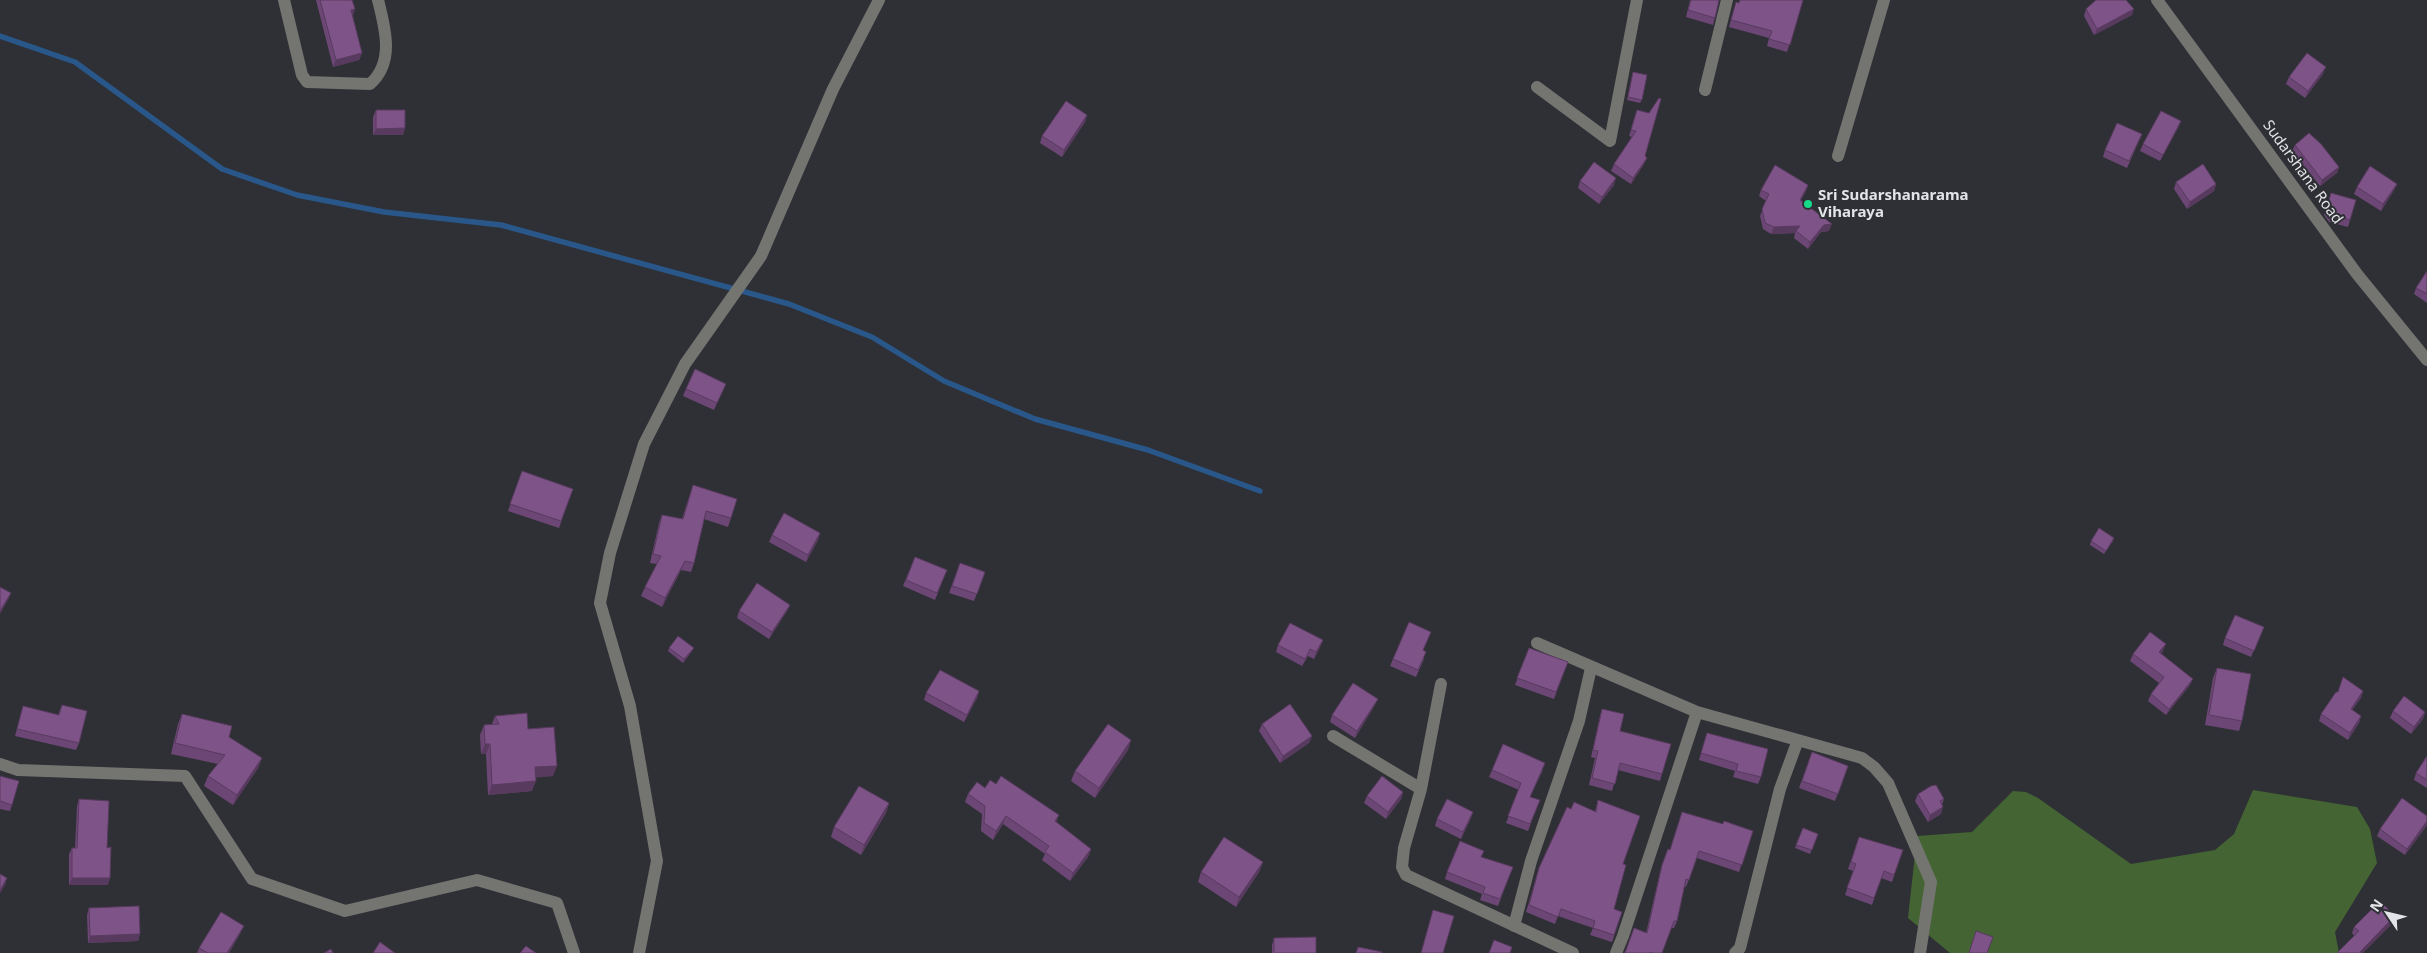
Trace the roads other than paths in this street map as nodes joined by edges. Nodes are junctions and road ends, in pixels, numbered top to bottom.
1 (284, 0) edge
2 (378, 0) edge
3 (879, 0) edge
4 (1637, 0) edge
5 (1728, 0) edge
6 (1884, 0) edge
7 (2158, 0) edge
8 (1537, 87) dead end
9 (1705, 90) dead end
10 (1838, 156) dead end
11 (2427, 360) edge
12 (1536, 643) dead end
13 (1592, 668) junction
14 (1441, 684) dead end
15 (1697, 712) junction
16 (1333, 736) dead end
17 (1798, 740) junction
18 (0, 764) edge
19 (1421, 789) junction
20 (1514, 926) junction
21 (574, 953) edge
22 (638, 953) edge
23 (1573, 953) edge
24 (1616, 953) edge
25 (1734, 953) edge
26 (1920, 953) edge

1 - 2 street
3 - 22 street
4 - 8 street
5 - 9 street
6 - 10 street
7 - 11 street, Sudarshana Road
12 - 13 street
13 - 15 street
13 - 20 street
14 - 19 street
15 - 17 street
15 - 24 street
16 - 19 street
17 - 25 street
17 - 26 street
18 - 21 street
19 - 20 street
20 - 23 street

